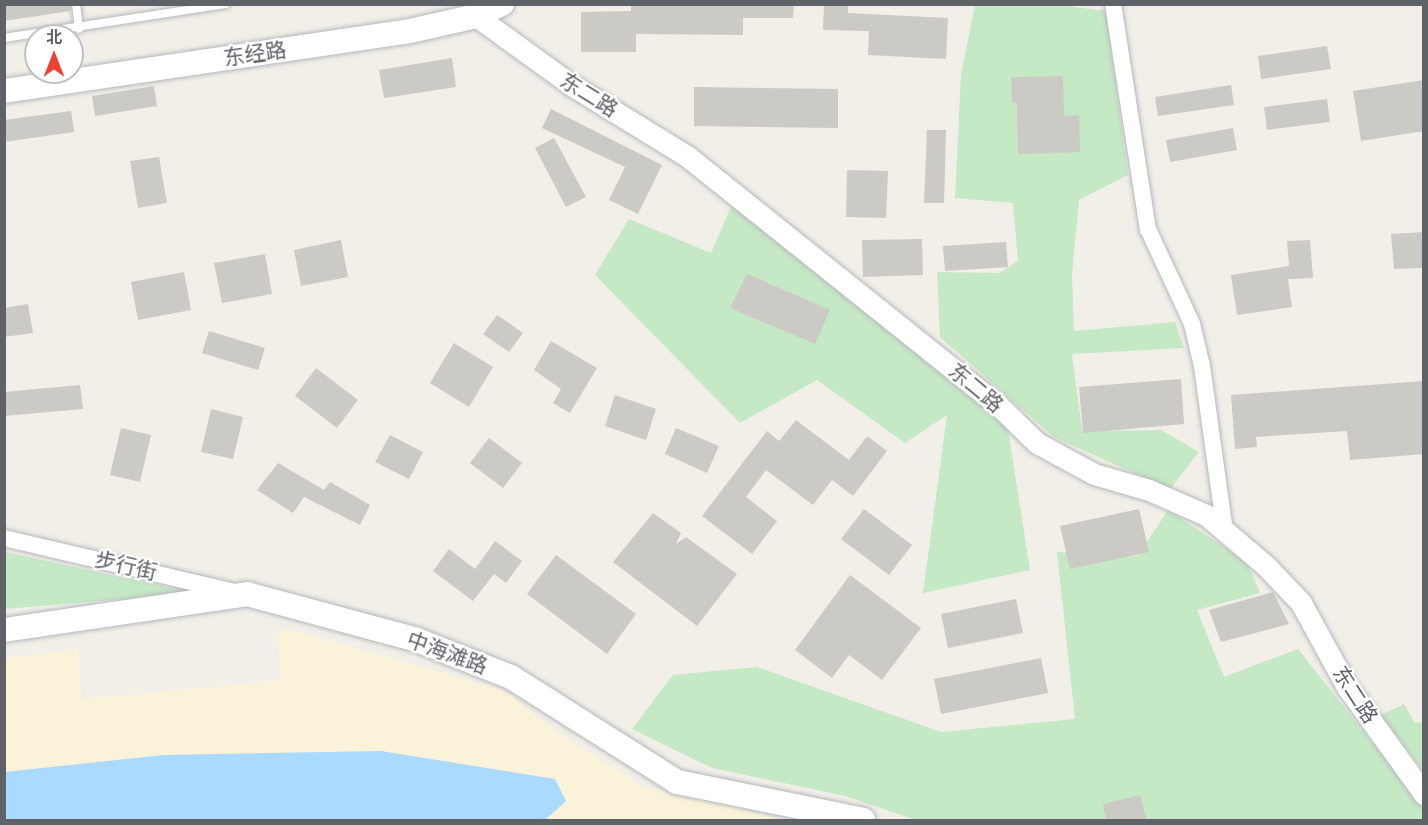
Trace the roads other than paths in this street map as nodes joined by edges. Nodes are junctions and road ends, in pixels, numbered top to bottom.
1 (76, 4) edge
2 (225, 4) edge
3 (502, 4) edge
4 (1113, 4) edge
5 (476, 16) junction
6 (78, 24) edge
7 (84, 28) edge
8 (24, 36) edge
9 (4, 38) edge
10 (4, 91) edge
11 (1225, 532) junction
12 (4, 538) edge
13 (247, 594) junction
14 (4, 630) edge
15 (1424, 794) edge
16 (863, 820) edge

1 - 6 lane
2 - 7 lane
3 - 5 main road, 东经路
4 - 11 street
5 - 10 main road, 东经路
5 - 11 street, 东二路
8 - 9 lane
11 - 15 street, 东二路
12 - 13 street, 步行街
13 - 14 main road, 中海滩路
13 - 16 main road, 中海滩路

